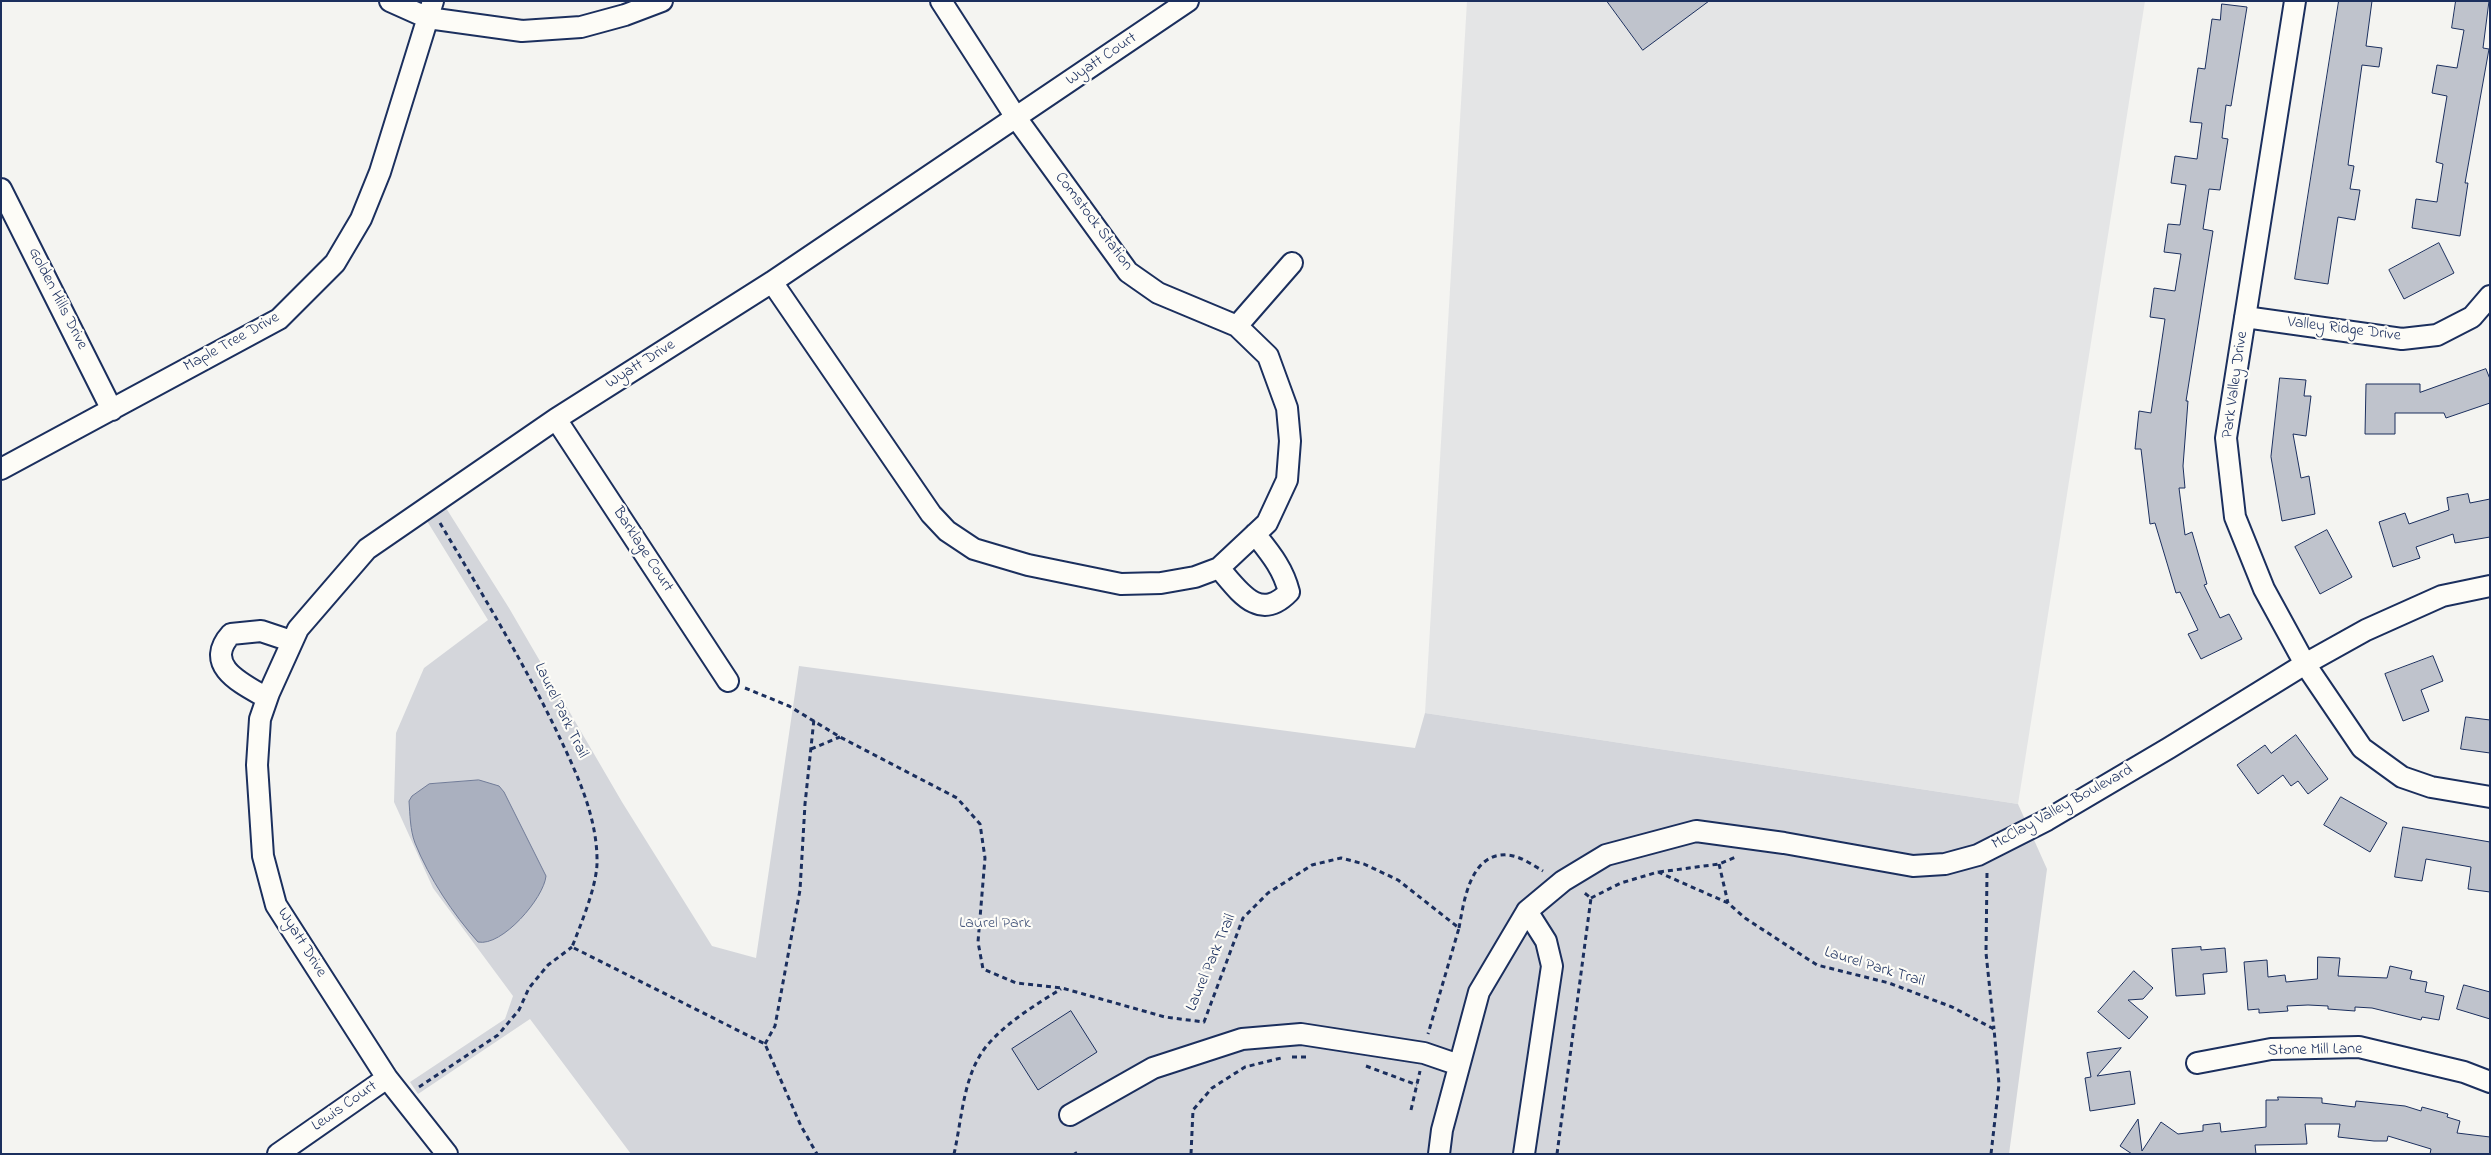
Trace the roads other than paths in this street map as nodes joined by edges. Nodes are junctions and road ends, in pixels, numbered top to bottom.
1 (390, 1) edge
2 (662, 1) edge
3 (941, 1) edge
4 (1188, 1) edge
5 (2295, 1) edge
6 (430, 10) edge
7 (1017, 119) junction
8 (1, 189) edge
9 (1292, 263) dead end
10 (772, 282) junction
11 (2490, 296) edge
12 (2246, 317) junction
13 (1237, 326) junction
14 (112, 410) junction
15 (556, 419) junction
16 (1, 469) edge
17 (1255, 534) junction
18 (1219, 568) junction
19 (2490, 586) edge
20 (291, 641) junction
21 (2305, 664) junction
22 (728, 681) road end
23 (267, 698) junction
24 (2490, 797) edge
25 (1527, 911) junction
26 (2197, 1063) dead end
27 (1459, 1065) junction
28 (387, 1078) junction
29 (2490, 1082) edge
30 (1070, 1114) dead end
31 (278, 1154) edge
32 (447, 1154) edge
33 (1438, 1154) edge
34 (1524, 1154) edge

1 - 6 street
2 - 6 street
3 - 7 street, Comstock Station
4 - 7 street, Wyatt Court
5 - 12 street, Park Valley Drive
6 - 14 street, Maple Tree Drive
7 - 10 street, Wyatt Drive
7 - 13 street, Comstock Station
8 - 14 street, Golden Hills Drive
9 - 13 street
10 - 15 street, Wyatt Drive
10 - 18 street, Comstock Station
11 - 12 street, Valley Ridge Drive
12 - 21 street, Park Valley Drive
13 - 17 street, Comstock Station
14 - 16 street, Maple Tree Drive
15 - 20 street, Wyatt Drive
15 - 22 street, Barklage Court
17 - 18 street, Comstock Station
17 - 18 street
19 - 21 street, McClay Valley Boulevard
20 - 23 street, Wyatt Drive
20 - 23 street
21 - 24 street, Park Valley Drive
21 - 25 street, McClay Valley Boulevard
23 - 28 street, Wyatt Drive
25 - 27 street, McClay Valley Boulevard
25 - 34 street
26 - 29 street, Stone Mill Lane
27 - 30 street
27 - 33 street, McClay Valley Boulevard
28 - 31 street, Lewis Court
28 - 32 street, Wyatt Drive

